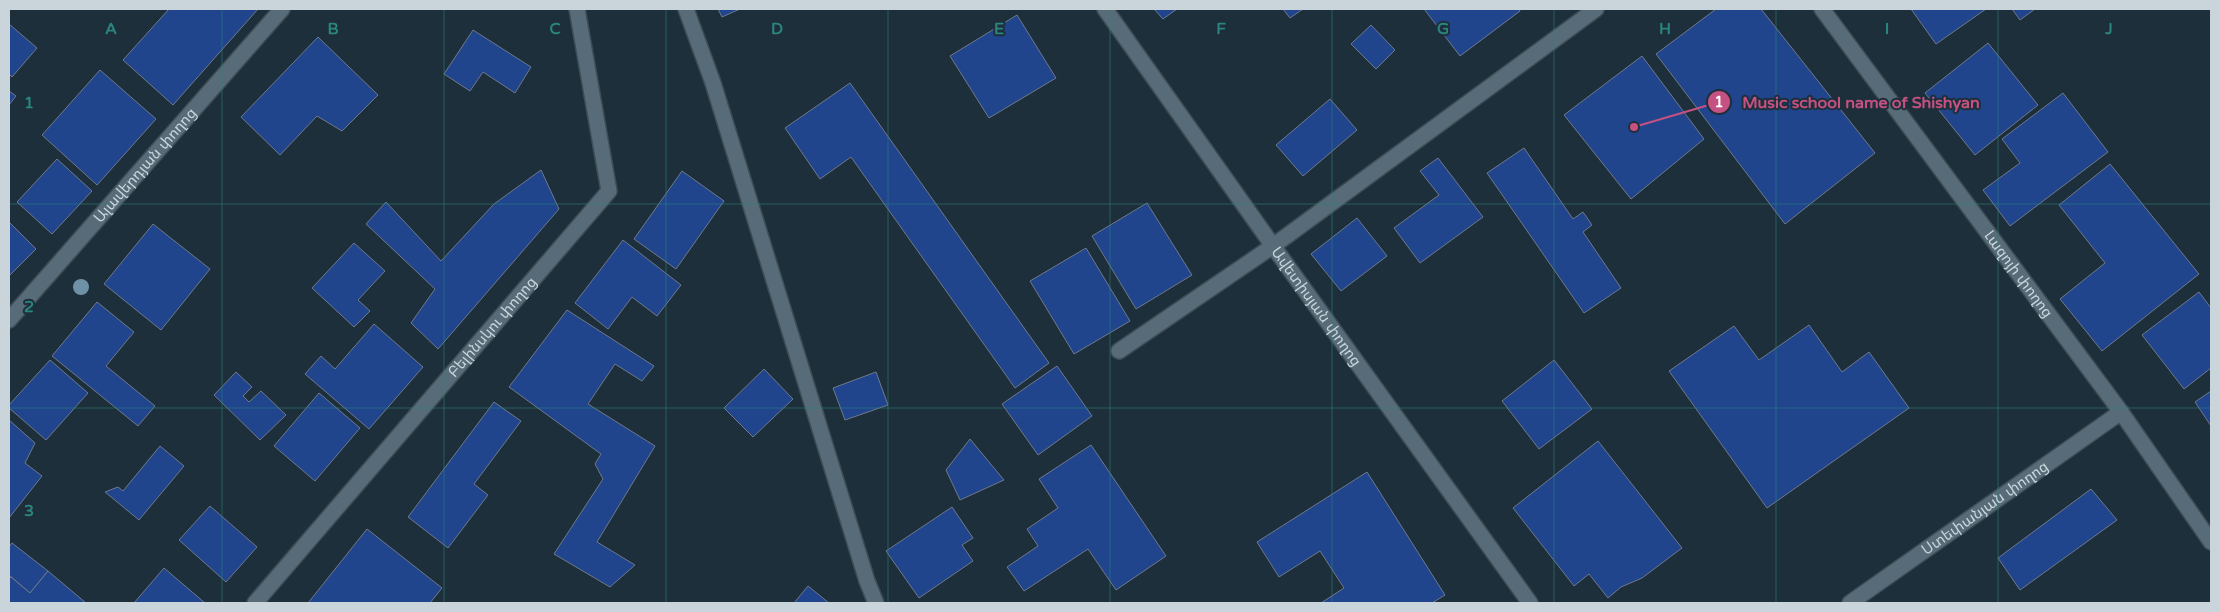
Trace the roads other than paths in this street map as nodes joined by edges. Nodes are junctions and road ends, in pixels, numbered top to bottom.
1 (282, 9) edge
2 (577, 9) edge
3 (686, 9) edge
4 (1105, 9) edge
5 (1596, 9) edge
6 (1822, 9) edge
7 (1273, 246) junction
8 (9, 320) edge
9 (1119, 351) dead end
10 (2121, 412) junction
11 (2211, 542) edge
12 (255, 603) edge
13 (876, 603) edge
14 (1530, 603) edge
15 (1850, 603) edge

1 - 8 street, Ալավերդյան փողոց
2 - 12 street, Բելինսկու փողոց
3 - 13 street
4 - 7 street, Ավետիսյան փողոց
5 - 7 street
6 - 10 street, Լազոյի փողոց
7 - 9 street
7 - 14 street, Ավետիսյան փողոց
10 - 11 street, Լազոյի փողոց
10 - 15 street, Ստեփանյան փողոց

